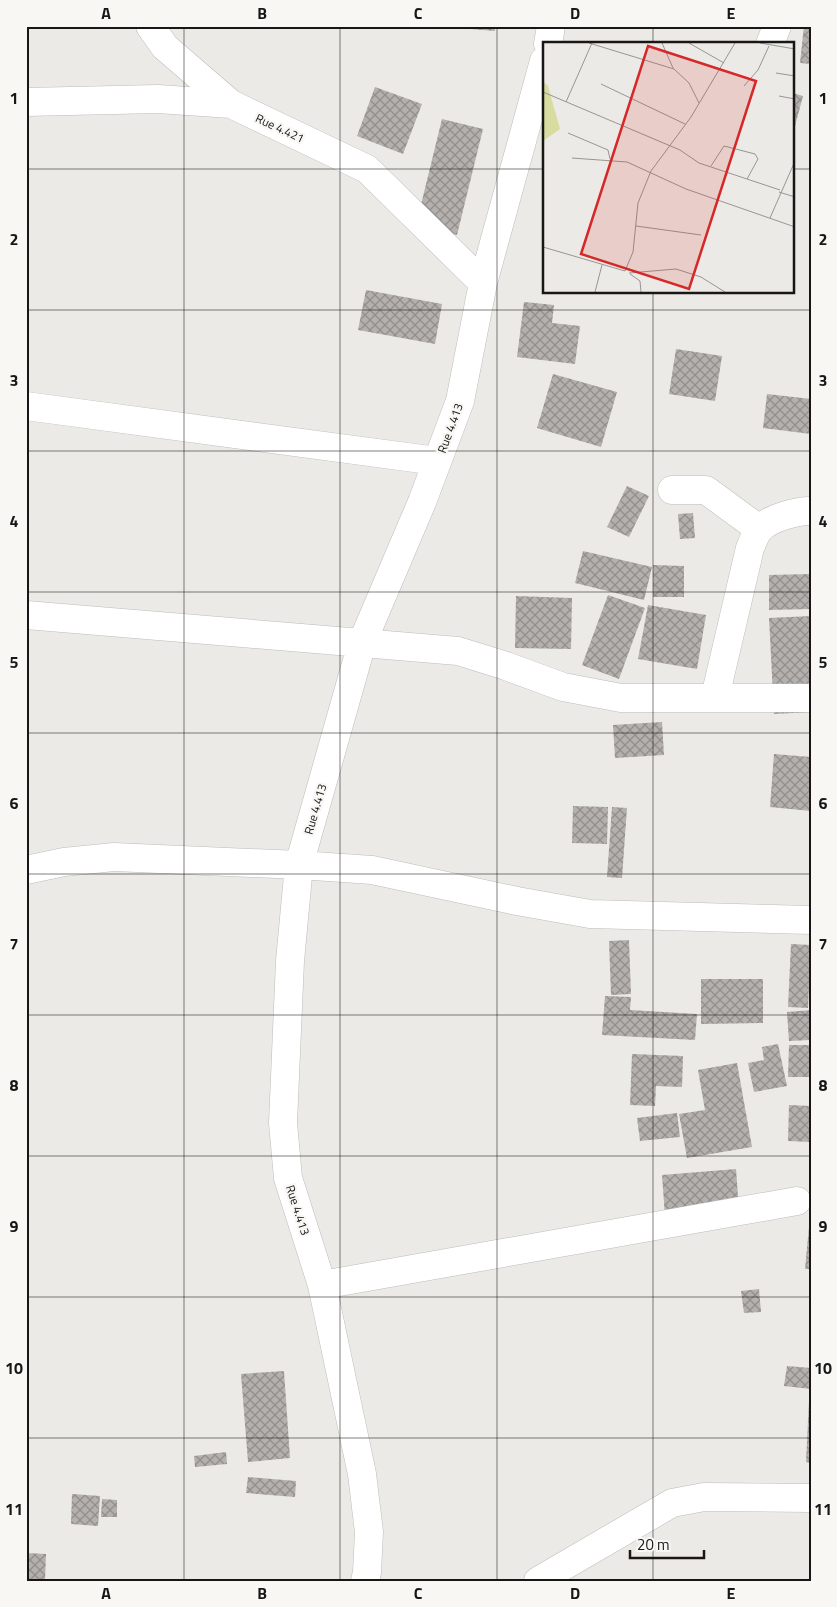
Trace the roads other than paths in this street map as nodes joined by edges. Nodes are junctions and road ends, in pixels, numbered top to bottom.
1 (150, 26) edge
2 (551, 26) edge
3 (777, 26) edge
4 (548, 42) edge
5 (771, 42) edge
6 (543, 65) edge
7 (26, 102) edge
8 (232, 104) junction
9 (483, 283) junction
10 (26, 406) edge
11 (437, 461) junction
12 (672, 490) dead end
13 (811, 511) edge
14 (760, 529) junction
15 (26, 615) edge
16 (362, 643) junction
17 (715, 697) junction
18 (811, 698) edge
19 (299, 865) junction
20 (26, 870) edge
21 (811, 920) edge
22 (797, 1202) dead end
23 (322, 1286) junction
24 (811, 1498) edge
25 (365, 1581) edge
26 (538, 1581) edge

1 - 8 street
2 - 4 street
3 - 5 street
6 - 9 street, Rue 4.413
7 - 8 street, Rue 4.421
8 - 9 street, Rue 4.421
9 - 11 street, Rue 4.413
10 - 11 street
11 - 16 street, Rue 4.413
12 - 14 street
13 - 14 street
14 - 17 street
15 - 16 street
16 - 17 street
16 - 19 street, Rue 4.413
17 - 18 street
19 - 20 street
19 - 21 street
19 - 23 street, Rue 4.413
22 - 23 street
23 - 25 street, Rue 4.413
24 - 26 street

